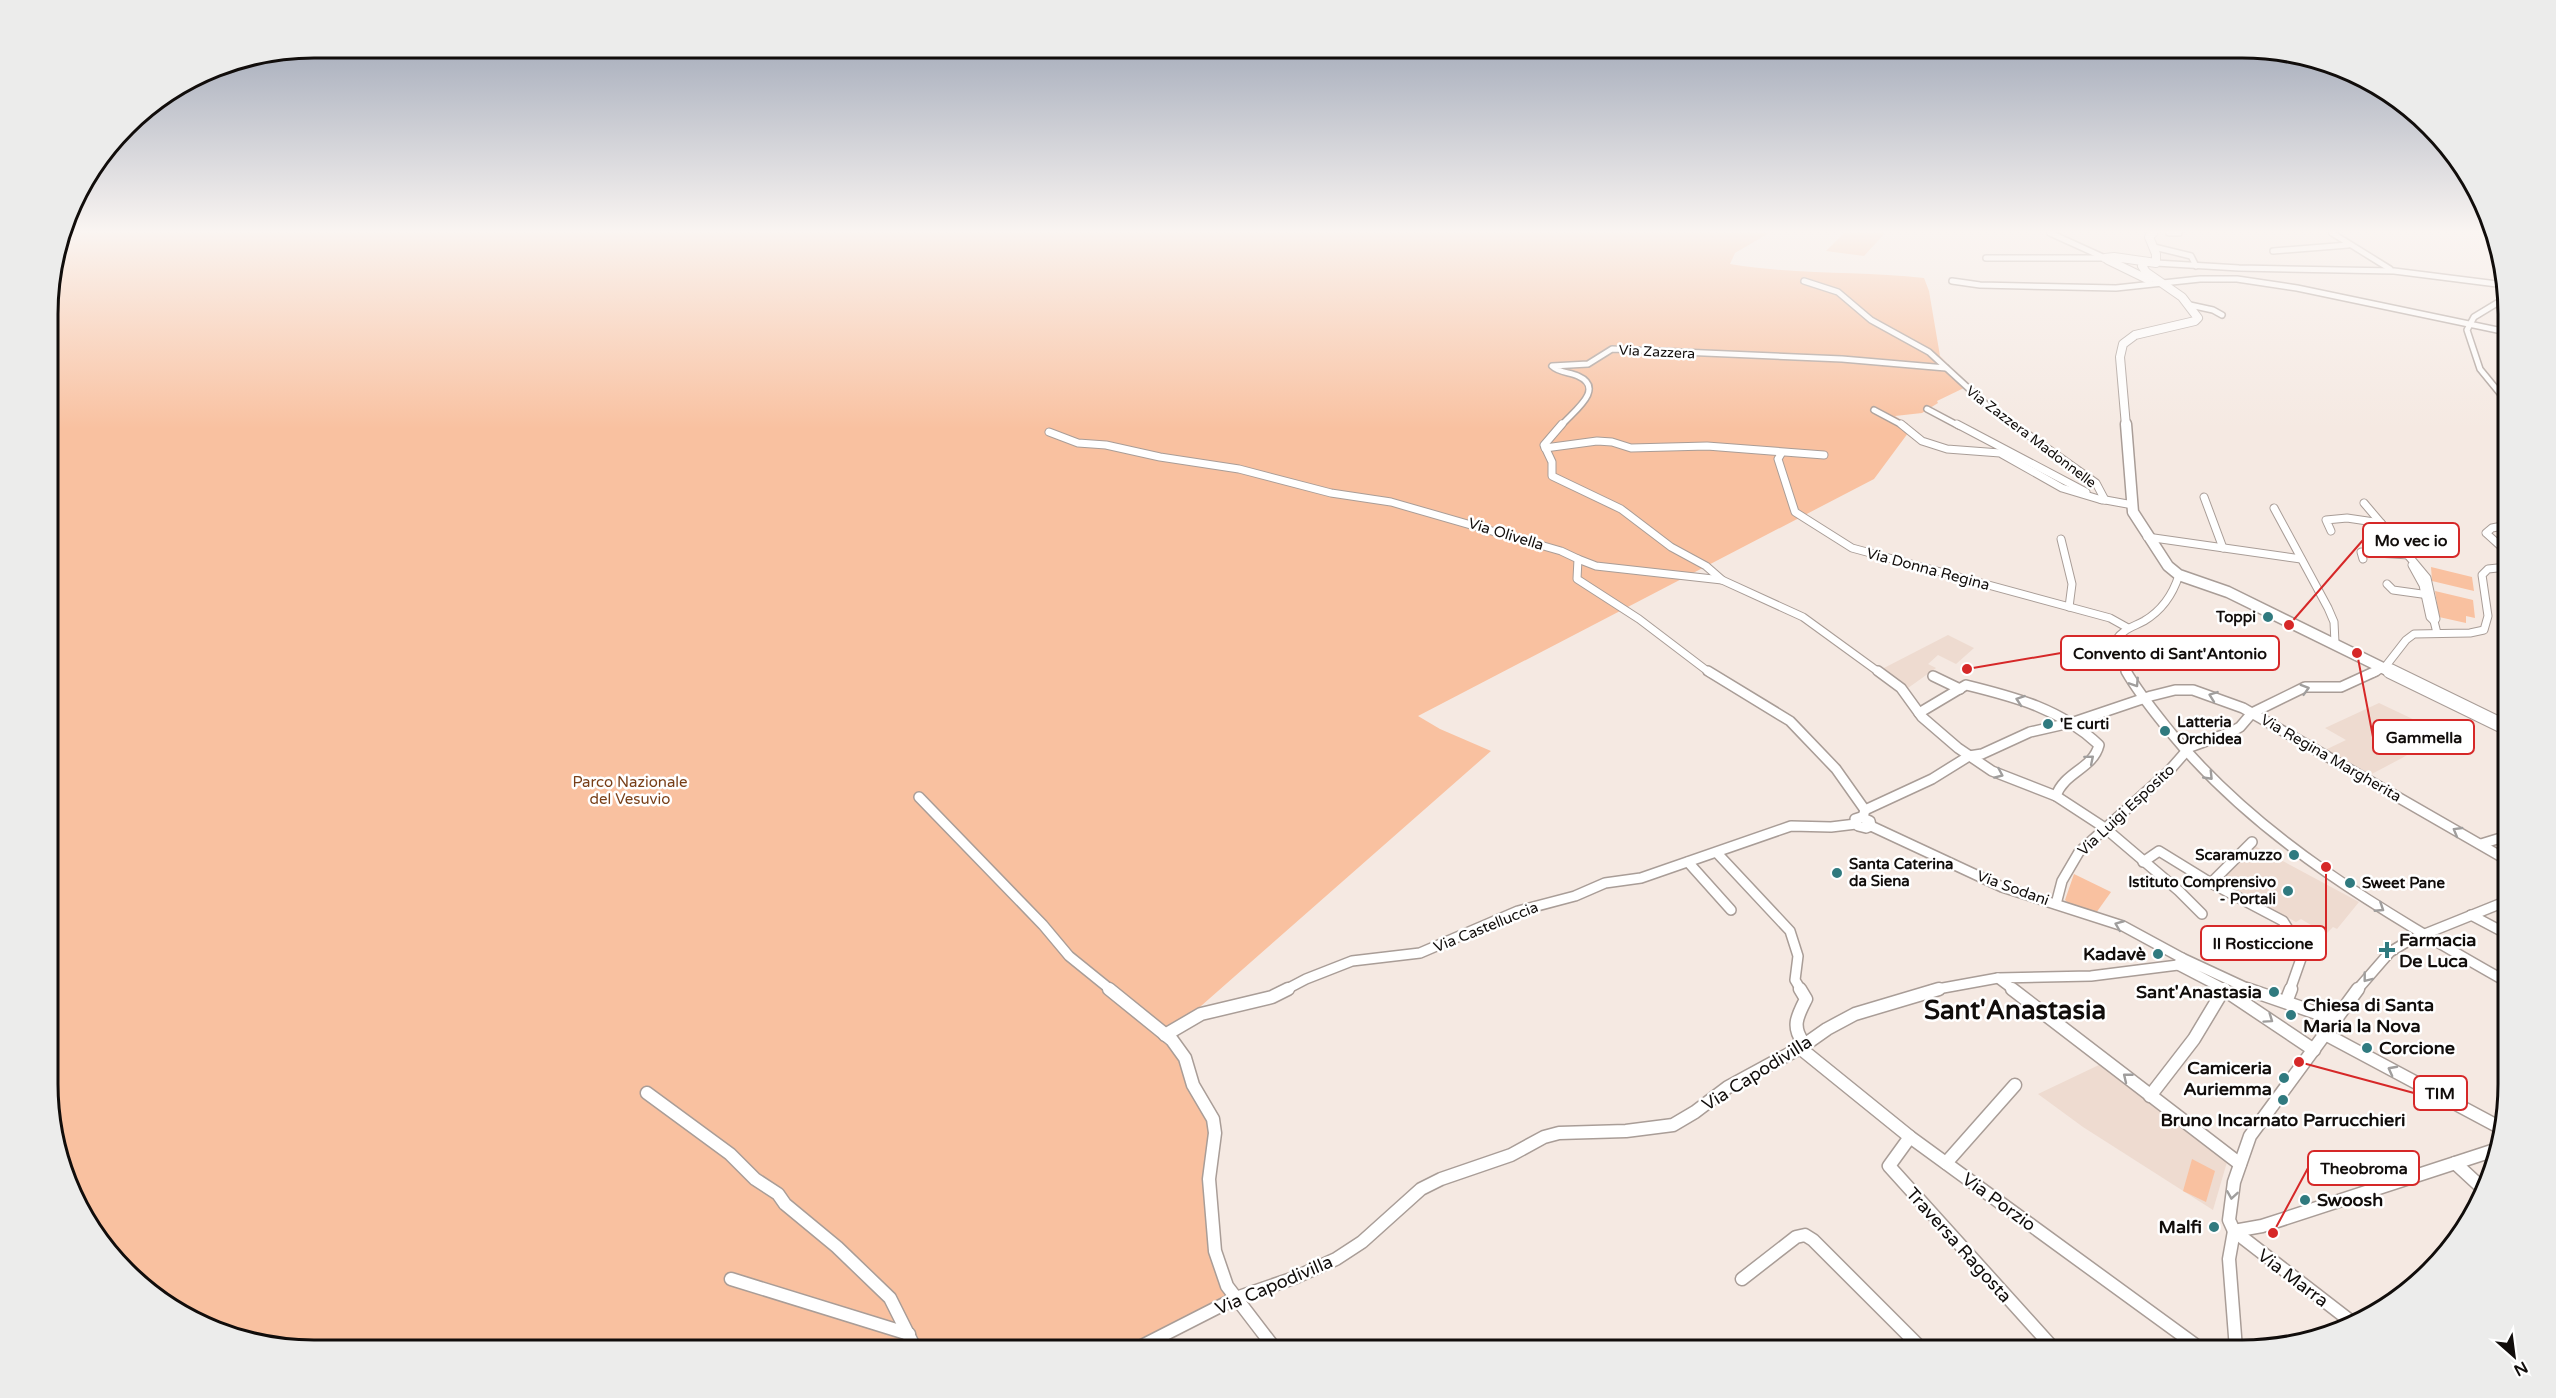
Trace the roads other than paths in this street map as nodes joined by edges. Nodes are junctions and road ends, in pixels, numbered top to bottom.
1 (1845, 298) edge
2 (2180, 298) edge
3 (2345, 298) edge
4 (2497, 302) edge
5 (2190, 305) junction
6 (2222, 315) dead end
7 (2469, 324) junction
8 (2498, 330) edge
9 (1946, 368) junction
10 (2498, 393) edge
11 (1927, 409) dead end
12 (1874, 410) dead end
13 (1049, 432) dead end
14 (1545, 448) junction
15 (1781, 454) junction
16 (1824, 455) dead end
17 (2204, 497) dead end
18 (2104, 500) junction
19 (2364, 503) dead end
20 (2133, 505) junction
21 (2274, 508) dead end
22 (2381, 523) junction
23 (2498, 527) edge
24 (2331, 531) dead end
25 (2147, 537) junction
26 (2061, 540) dead end
27 (2498, 545) edge
28 (2223, 548) junction
29 (2406, 555) junction
30 (1578, 559) junction
31 (2301, 559) junction
32 (2363, 559) dead end
33 (2498, 568) edge
34 (2179, 575) junction
35 (1722, 580) junction
36 (2424, 582) junction
37 (2387, 584) dead end
38 (2069, 607) junction
39 (2128, 628) junction
40 (2437, 633) junction
41 (2333, 644) junction
42 (2382, 668) junction
43 (1933, 676) dead end
44 (1960, 689) junction
45 (2145, 699) junction
46 (1919, 713) junction
47 (2252, 713) junction
48 (2074, 722) junction
49 (2498, 724) edge
50 (2187, 752) junction
51 (1969, 756) junction
52 (2056, 796) junction
53 (919, 797) dead end
54 (1861, 817) junction
55 (2105, 828) junction
56 (2498, 839) edge
57 (2252, 842) dead end
58 (2481, 844) junction
59 (1717, 852) junction
60 (2498, 854) edge
61 (1688, 862) junction
62 (2143, 862) junction
63 (2211, 883) junction
64 (2056, 904) junction
65 (2498, 904) edge
66 (1731, 910) dead end
67 (2202, 914) dead end
68 (2471, 915) junction
69 (2498, 929) edge
70 (2423, 935) junction
71 (2180, 961) junction
72 (2498, 977) edge
73 (1998, 978) junction
74 (2224, 989) junction
75 (2286, 1002) junction
76 (2337, 1020) junction
77 (2325, 1034) junction
78 (1165, 1035) junction
79 (1800, 1048) junction
80 (2314, 1050) junction
81 (2015, 1085) dead end
82 (646, 1094) dead end
83 (2150, 1096) junction
84 (2494, 1124) edge
85 (1910, 1137) junction
86 (2488, 1152) edge
87 (1946, 1163) junction
88 (2455, 1163) junction
89 (2240, 1164) junction
90 (2477, 1183) edge
91 (2234, 1232) junction
92 (731, 1279) dead end
93 (1742, 1279) dead end
94 (1236, 1298) junction
95 (2344, 1318) edge
96 (909, 1334) junction
97 (912, 1340) edge
98 (1154, 1340) edge
99 (1268, 1340) edge
100 (1913, 1340) edge
101 (2046, 1340) edge
102 (2189, 1340) edge
103 (2235, 1340) edge

1 - 9 street, Via Zazzera Madonnelle
2 - 5 street
3 - 7 street
4 - 7 street
5 - 6 street
5 - 20 street
7 - 8 street
7 - 10 street
9 - 14 street, Via Zazzera
9 - 18 street, Via Zazzera Madonnelle
11 - 18 street
12 - 18 street
13 - 30 street, Via Olivella
14 - 15 street
14 - 35 street
15 - 16 street
15 - 38 street, Via Donna Regina
17 - 28 street
18 - 20 street
19 - 22 street
20 - 25 street
21 - 31 street
22 - 24 street
22 - 29 street
23 - 27 street
25 - 28 street
25 - 34 street
26 - 38 street
28 - 31 street
29 - 32 street
29 - 36 street
30 - 35 street, Via Olivella
30 - 54 street
31 - 41 street
33 - 40 street
34 - 39 street
34 - 41 street
35 - 46 street, Via Olivella
36 - 37 street
36 - 40 street
38 - 39 street, Via Donna Regina
39 -> 45 street
40 - 42 street
41 - 42 street
47 -> 42 street, Via Luigi Esposito
42 - 49 street
43 - 44 street
44 - 46 street
48 -> 44 street
47 -> 45 street, Via Regina Margherita
45 - 48 street, Via Regina Margherita
45 - 50 street
46 - 51 street, Via Olivella
47 - 50 street, Via Luigi Esposito
58 -> 47 street, Via Regina Margherita
48 - 51 street, Via Regina Margherita
52 -> 48 street
50 - 55 street, Via Luigi Esposito
50 -> 70 street
51 -> 52 street, Via Olivella
51 - 54 street, Via Regina Margherita
52 - 55 street, Via Olivella
53 - 78 street
54 - 59 street, Via Castelluccia
54 - 64 street, Via Sodani
55 - 62 street, Via Olivella
55 - 64 street, Via Luigi Esposito
56 - 58 street
57 - 63 street
58 - 60 street, Via Regina Margherita
59 - 61 street, Via Castelluccia
59 - 79 street
61 - 66 street
61 - 78 street, Via Castelluccia
62 - 63 street
62 - 67 street, Via Olivella
63 - 75 street
71 -> 64 street, Via Sodani
65 - 68 street
68 - 69 street
68 - 70 street
70 - 72 street
70 -> 76 street
71 - 73 street, Via Capodivilla
71 - 74 street
71 - 75 street
73 - 79 street, Via Capodivilla
83 -> 73 street
74 -> 80 street
74 - 83 street
75 - 76 street
76 - 77 street
77 - 80 street
84 -> 77 street
78 - 94 street
79 - 85 street, Via Porzio
79 - 94 street, Via Capodivilla
80 - 89 street
81 - 87 street
82 - 96 street
83 - 89 street
85 - 87 street, Via Porzio
85 - 101 street, Traversa Ragosta
86 - 88 street
87 - 102 street, Via Porzio
88 - 90 street
88 - 91 street
89 -> 91 street
91 - 95 street, Via Marra
91 - 103 street
92 - 96 street
93 - 100 street
94 - 98 street, Via Capodivilla
94 - 99 street
96 - 97 street

